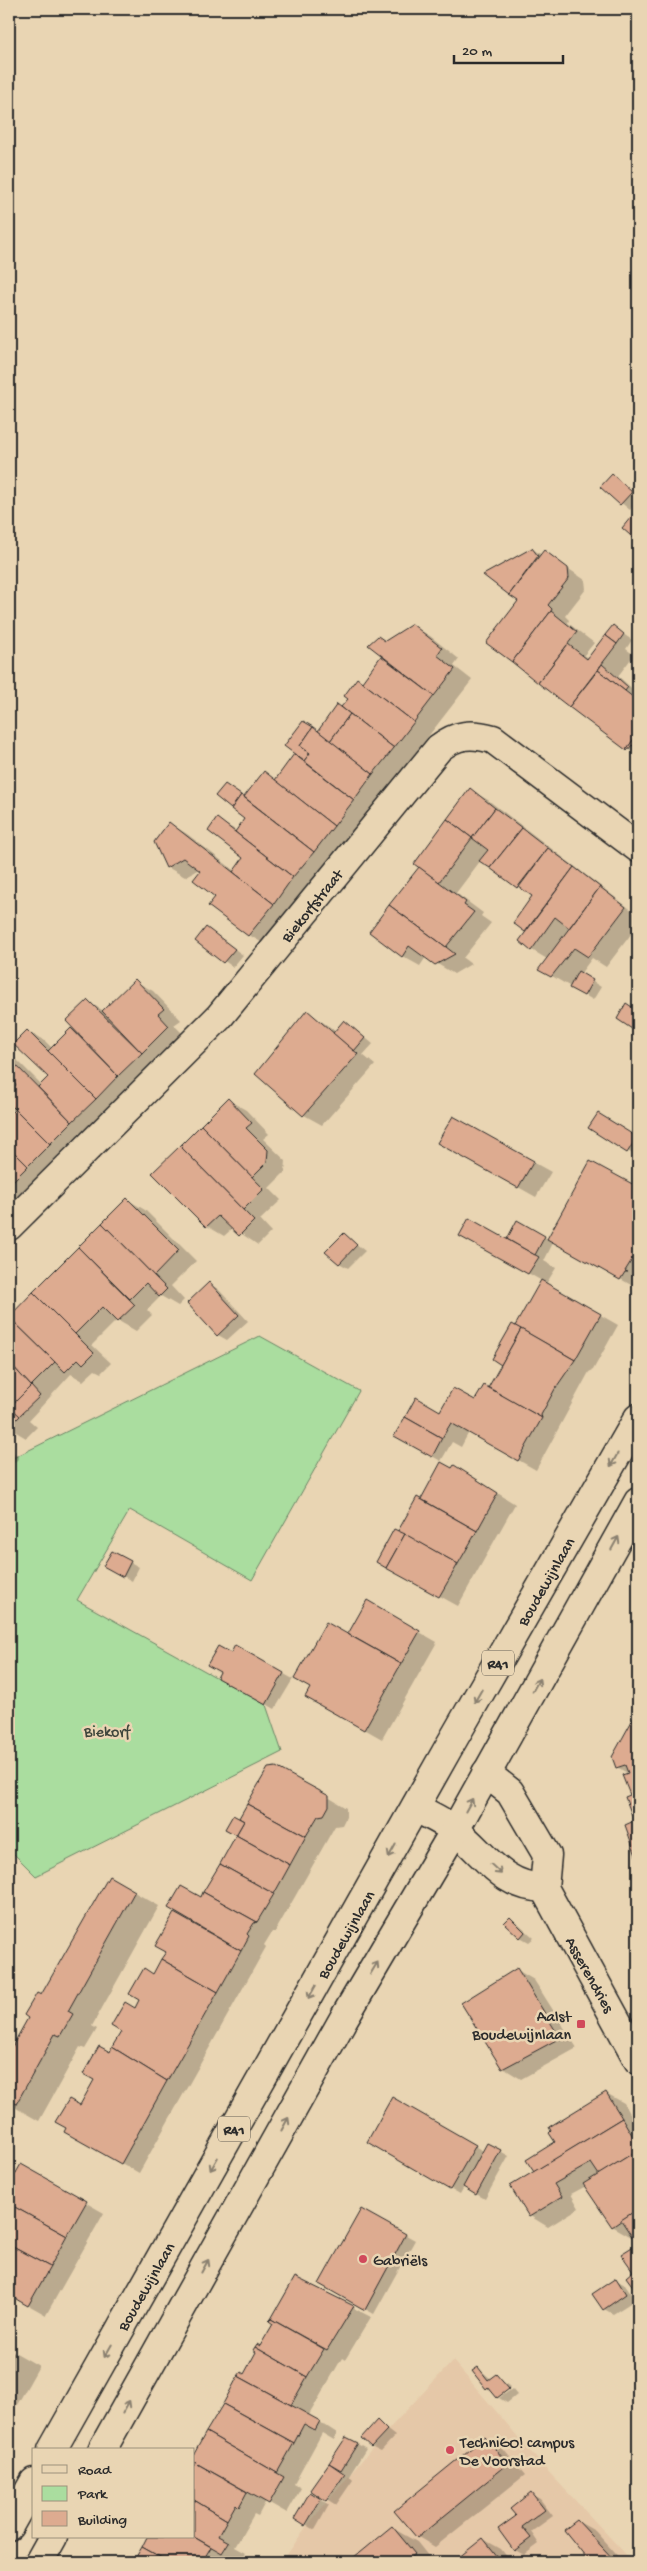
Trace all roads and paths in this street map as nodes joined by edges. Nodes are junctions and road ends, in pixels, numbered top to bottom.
1 (638, 848) edge
2 (9, 1226) edge
3 (638, 1418) edge
4 (638, 1502) edge
5 (486, 1773) junction
6 (416, 1808) junction
7 (455, 1830) junction
8 (544, 1888) junction
9 (638, 2060) edge
10 (53, 2448) edge
11 (103, 2448) edge
12 (32, 2486) edge
13 (9, 2526) edge
14 (52, 2538) edge
15 (39, 2562) edge

1 - 2 main road, Biekorfstraat
3 -> 6 main road, Boudewijnlaan / R41
5 -> 4 main road, R41
7 -> 5 main road, R41
5 - 8 main road
6 - 7 main road
6 -> 10 main road, Boudewijnlaan / R41
7 -> 8 main road
11 -> 7 main road, R41
8 - 9 main road, Asserendries
12 - 13 main road
14 - 15 main road

